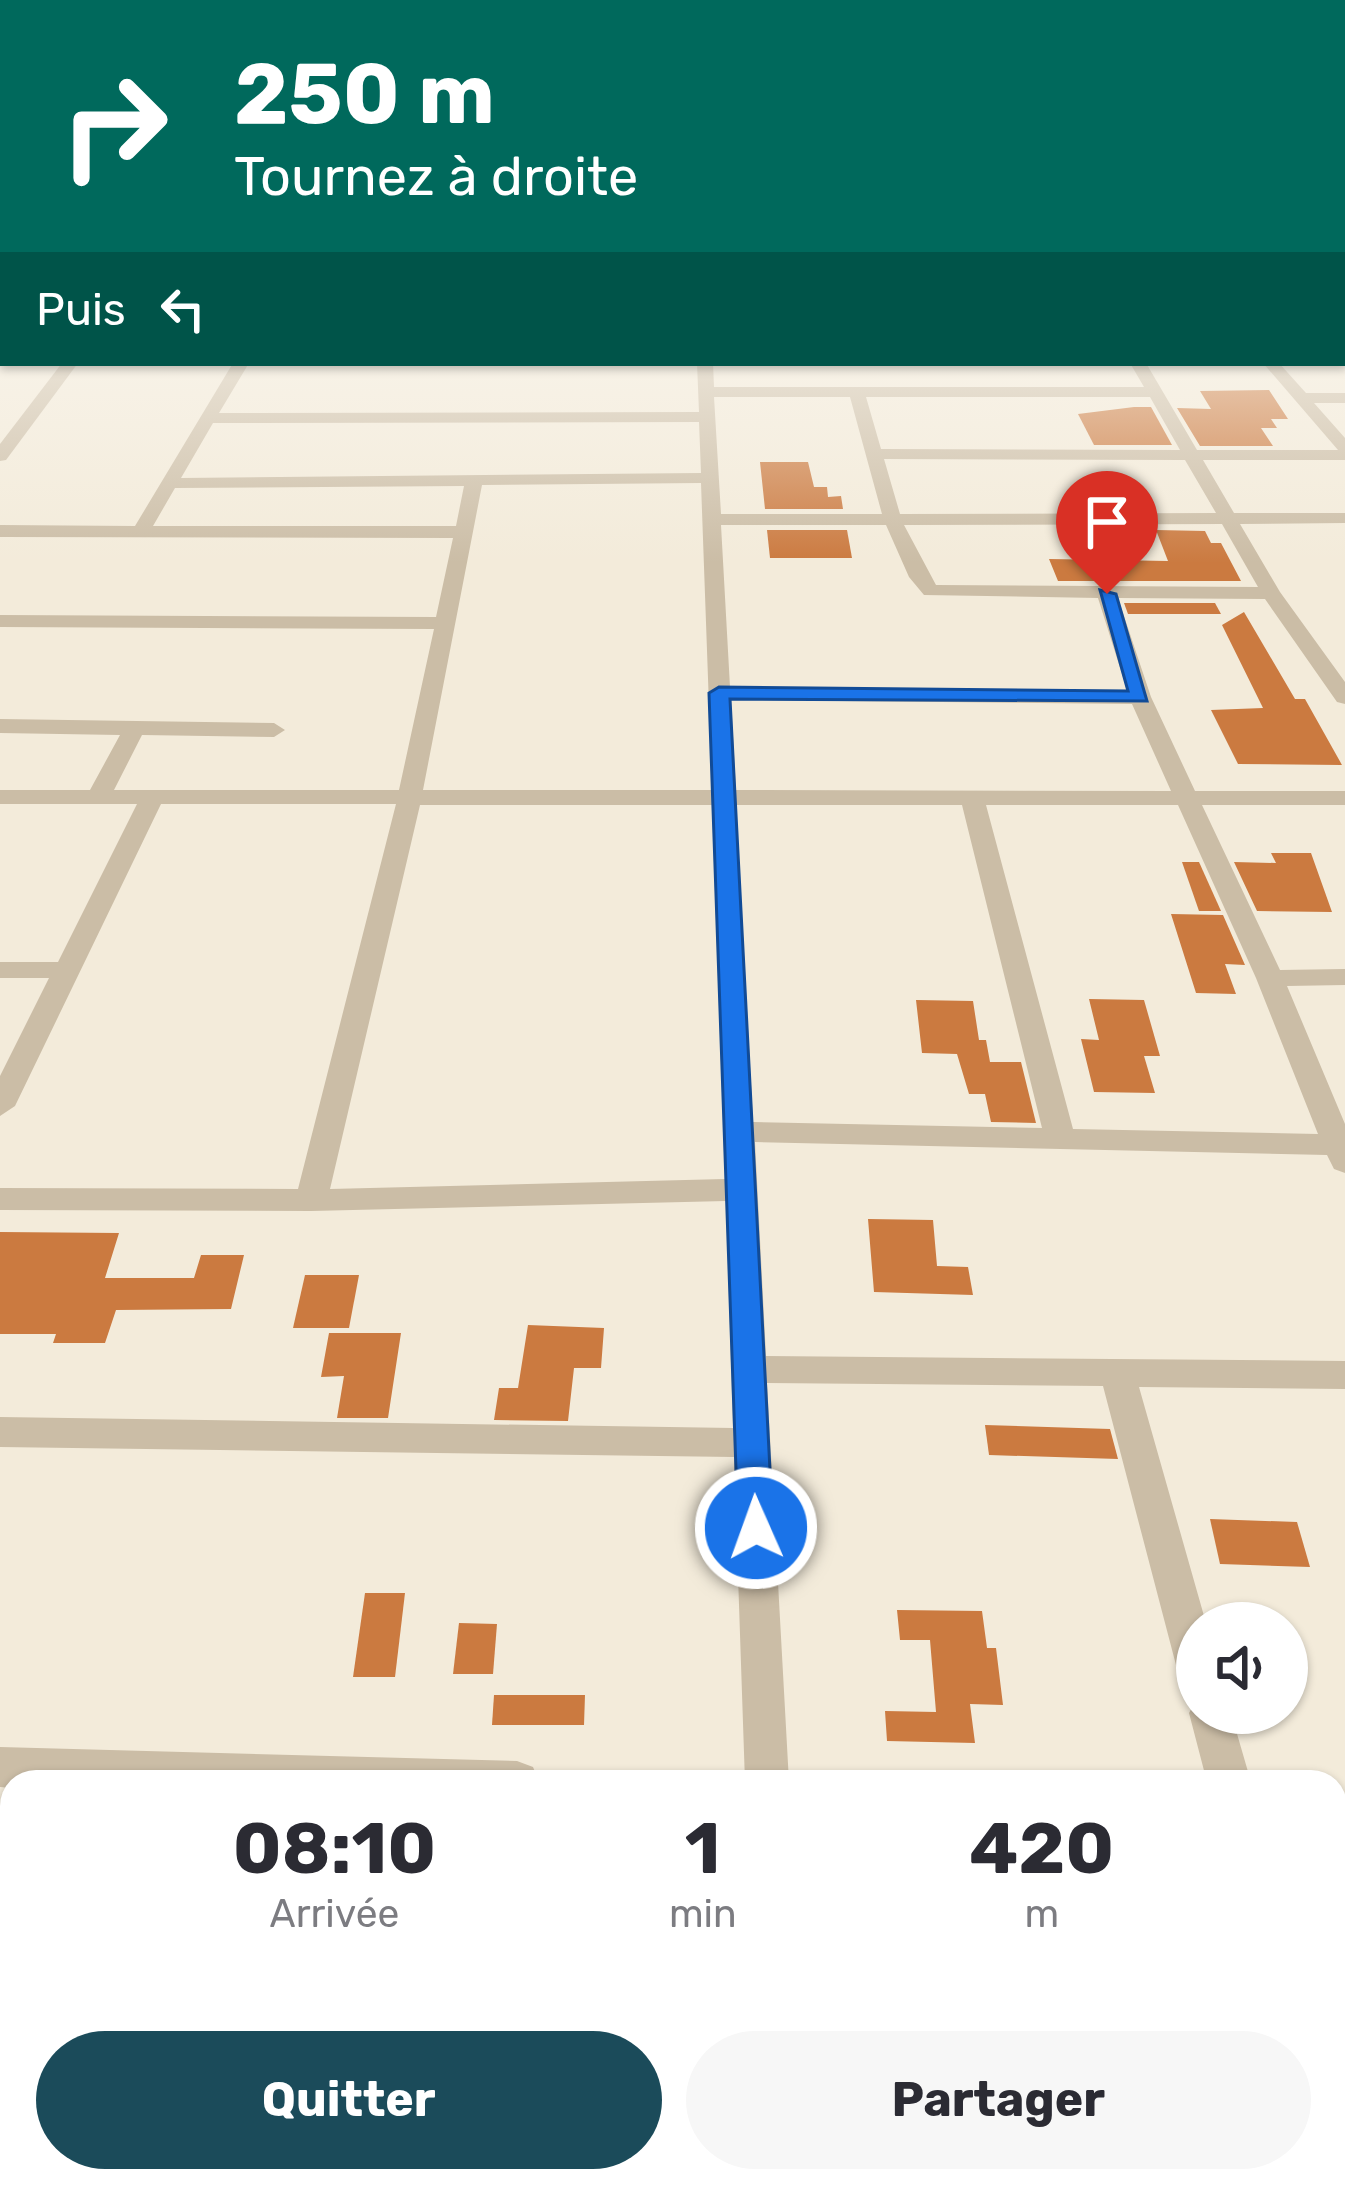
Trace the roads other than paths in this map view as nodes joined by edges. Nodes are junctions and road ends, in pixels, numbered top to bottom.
1 (68, 366) edge
2 (239, 366) edge
3 (1140, 366) edge
4 (1273, 366) edge
5 (706, 390) edge
6 (857, 392) junction
7 (1154, 392) junction
8 (1301, 398) junction
9 (1345, 398) edge
10 (210, 418) junction
11 (1345, 451) edge
12 (876, 454) junction
13 (0, 455) edge
14 (1193, 456) junction
15 (710, 478) junction
16 (474, 482) junction
17 (170, 483) junction
18 (1227, 518) junction
19 (1345, 518) edge
20 (712, 520) junction
21 (893, 521) junction
22 (0, 531) edge
23 (140, 532) junction
24 (464, 532) junction
25 (1271, 592) junction
26 (1107, 594) junction
27 (0, 621) edge
28 (442, 623) junction
29 (719, 693) junction
30 (1344, 695) edge
31 (1140, 697) junction
32 (0, 727) edge
33 (134, 729) junction
34 (274, 730) dead end
35 (0, 797) edge
36 (98, 797) junction
37 (153, 797) junction
38 (410, 797) junction
39 (724, 798) junction
40 (972, 798) junction
41 (1188, 798) junction
42 (1345, 798) edge
43 (0, 970) edge
44 (68, 970) junction
45 (1345, 977) edge
46 (1270, 978) junction
47 (0, 1106) edge
48 (739, 1132) junction
49 (1060, 1137) junction
50 (1341, 1154) edge
51 (741, 1190) junction
52 (0, 1199) edge
53 (311, 1200) junction
54 (749, 1369) junction
55 (1345, 1375) edge
56 (1118, 1376) junction
57 (0, 1432) edge
58 (752, 1443) junction
59 (1180, 1602) edge
60 (1216, 1734) edge
61 (0, 1767) edge
62 (103, 1770) edge
63 (766, 1770) edge
64 (1226, 1770) edge

1 - 13 street
2 - 10 street
3 - 7 street
4 - 8 street
5 - 6 street
5 - 10 street
5 - 15 street
6 - 7 street
6 - 12 street
7 - 14 street
8 - 9 street
8 - 11 street
10 - 17 street
11 - 14 street
12 - 14 street
12 - 21 street
14 - 18 street
15 - 16 street
15 - 20 street
16 - 17 street
16 - 24 street
17 - 23 street
18 - 19 street
18 - 21 street
18 - 25 street
20 - 21 street
20 - 29 street
21 - 26 street
22 - 23 street
23 - 24 street
24 - 28 street
25 - 26 street
25 - 30 street
26 - 31 street
27 - 28 street
28 - 38 street
29 - 31 street
29 - 39 street
31 - 41 street
32 - 33 street
33 - 34 street
33 - 36 street
35 - 36 street
36 - 37 street
37 - 38 street
37 - 44 street
38 - 39 street
38 - 53 street
39 - 40 street
39 - 48 street
40 - 41 street
40 - 49 street
41 - 42 street
41 - 46 street
43 - 44 street
44 - 47 street
45 - 46 street
46 - 50 street
48 - 49 street
48 - 51 street
49 - 50 street
51 - 53 street
51 - 54 street
52 - 53 street
54 - 56 street
54 - 58 street
55 - 56 street
56 - 59 street
57 - 58 street
58 - 63 street
60 - 64 street
61 - 62 street

